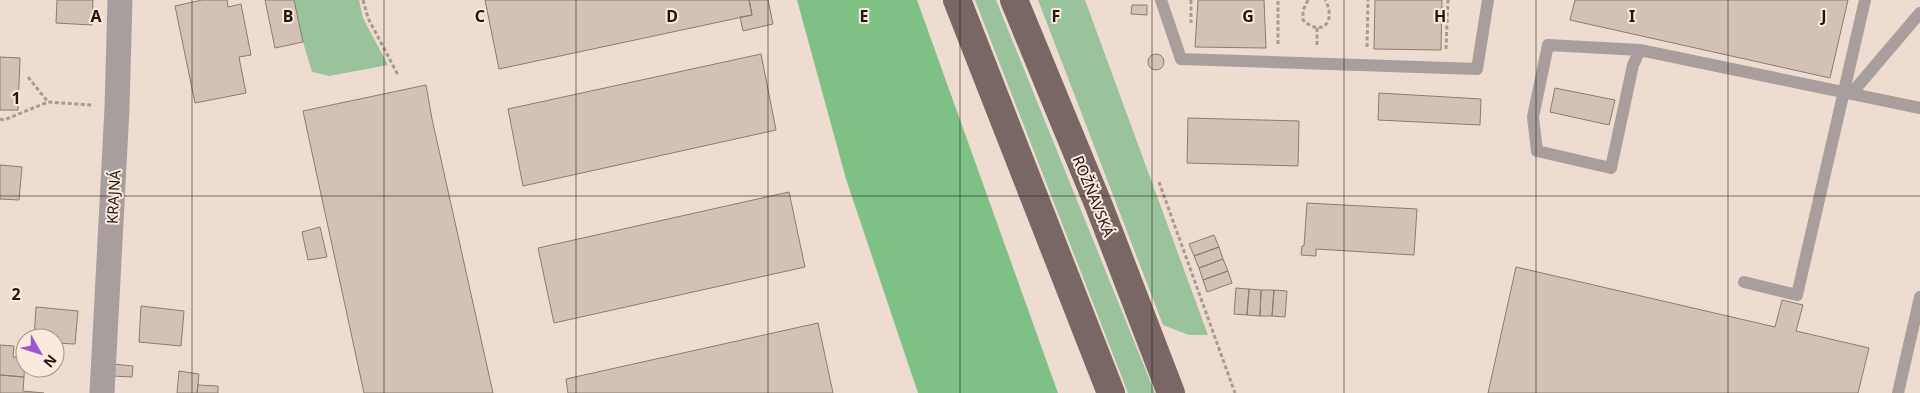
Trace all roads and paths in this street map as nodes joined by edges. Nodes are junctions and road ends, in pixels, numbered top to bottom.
1 (120, 0) edge
2 (363, 0) edge
3 (957, 0) edge
4 (1014, 0) edge
5 (1161, 0) edge
6 (1278, 0) edge
7 (1308, 0) edge
8 (1325, 0) edge
9 (1368, 0) edge
10 (1448, 0) edge
11 (1488, 0) edge
12 (1865, 0) edge
13 (1920, 13) edge
14 (1317, 28) junction
15 (1640, 50) junction
16 (1317, 53) dead end
17 (1446, 55) dead end
18 (1278, 62) junction
19 (1366, 65) junction
20 (398, 75) dead end
21 (28, 77) dead end
22 (1847, 93) junction
23 (48, 102) junction
24 (96, 106) dead end
25 (1920, 108) edge
26 (0, 119) edge
27 (1159, 182) dead end
28 (1744, 282) dead end
29 (1920, 296) edge
30 (102, 393) edge
31 (1111, 393) edge
32 (1171, 393) edge
33 (1235, 393) edge
34 (1898, 393) edge

1 - 30 street, KRAJNÁ
2 - 20 path
3 - 31 main road
4 - 32 main road, ROŽŇAVSKÁ
5 - 18 lane
6 - 18 path
7 - 14 path
8 - 14 path
9 - 19 path
10 - 17 path
11 - 19 lane
12 - 22 lane
13 - 22 lane
14 - 16 path
15 - 15 lane
15 - 22 lane
18 - 19 lane
21 - 23 path
22 - 25 lane
22 - 28 lane
23 - 24 path
23 - 26 path
27 - 33 path
29 - 34 lane

